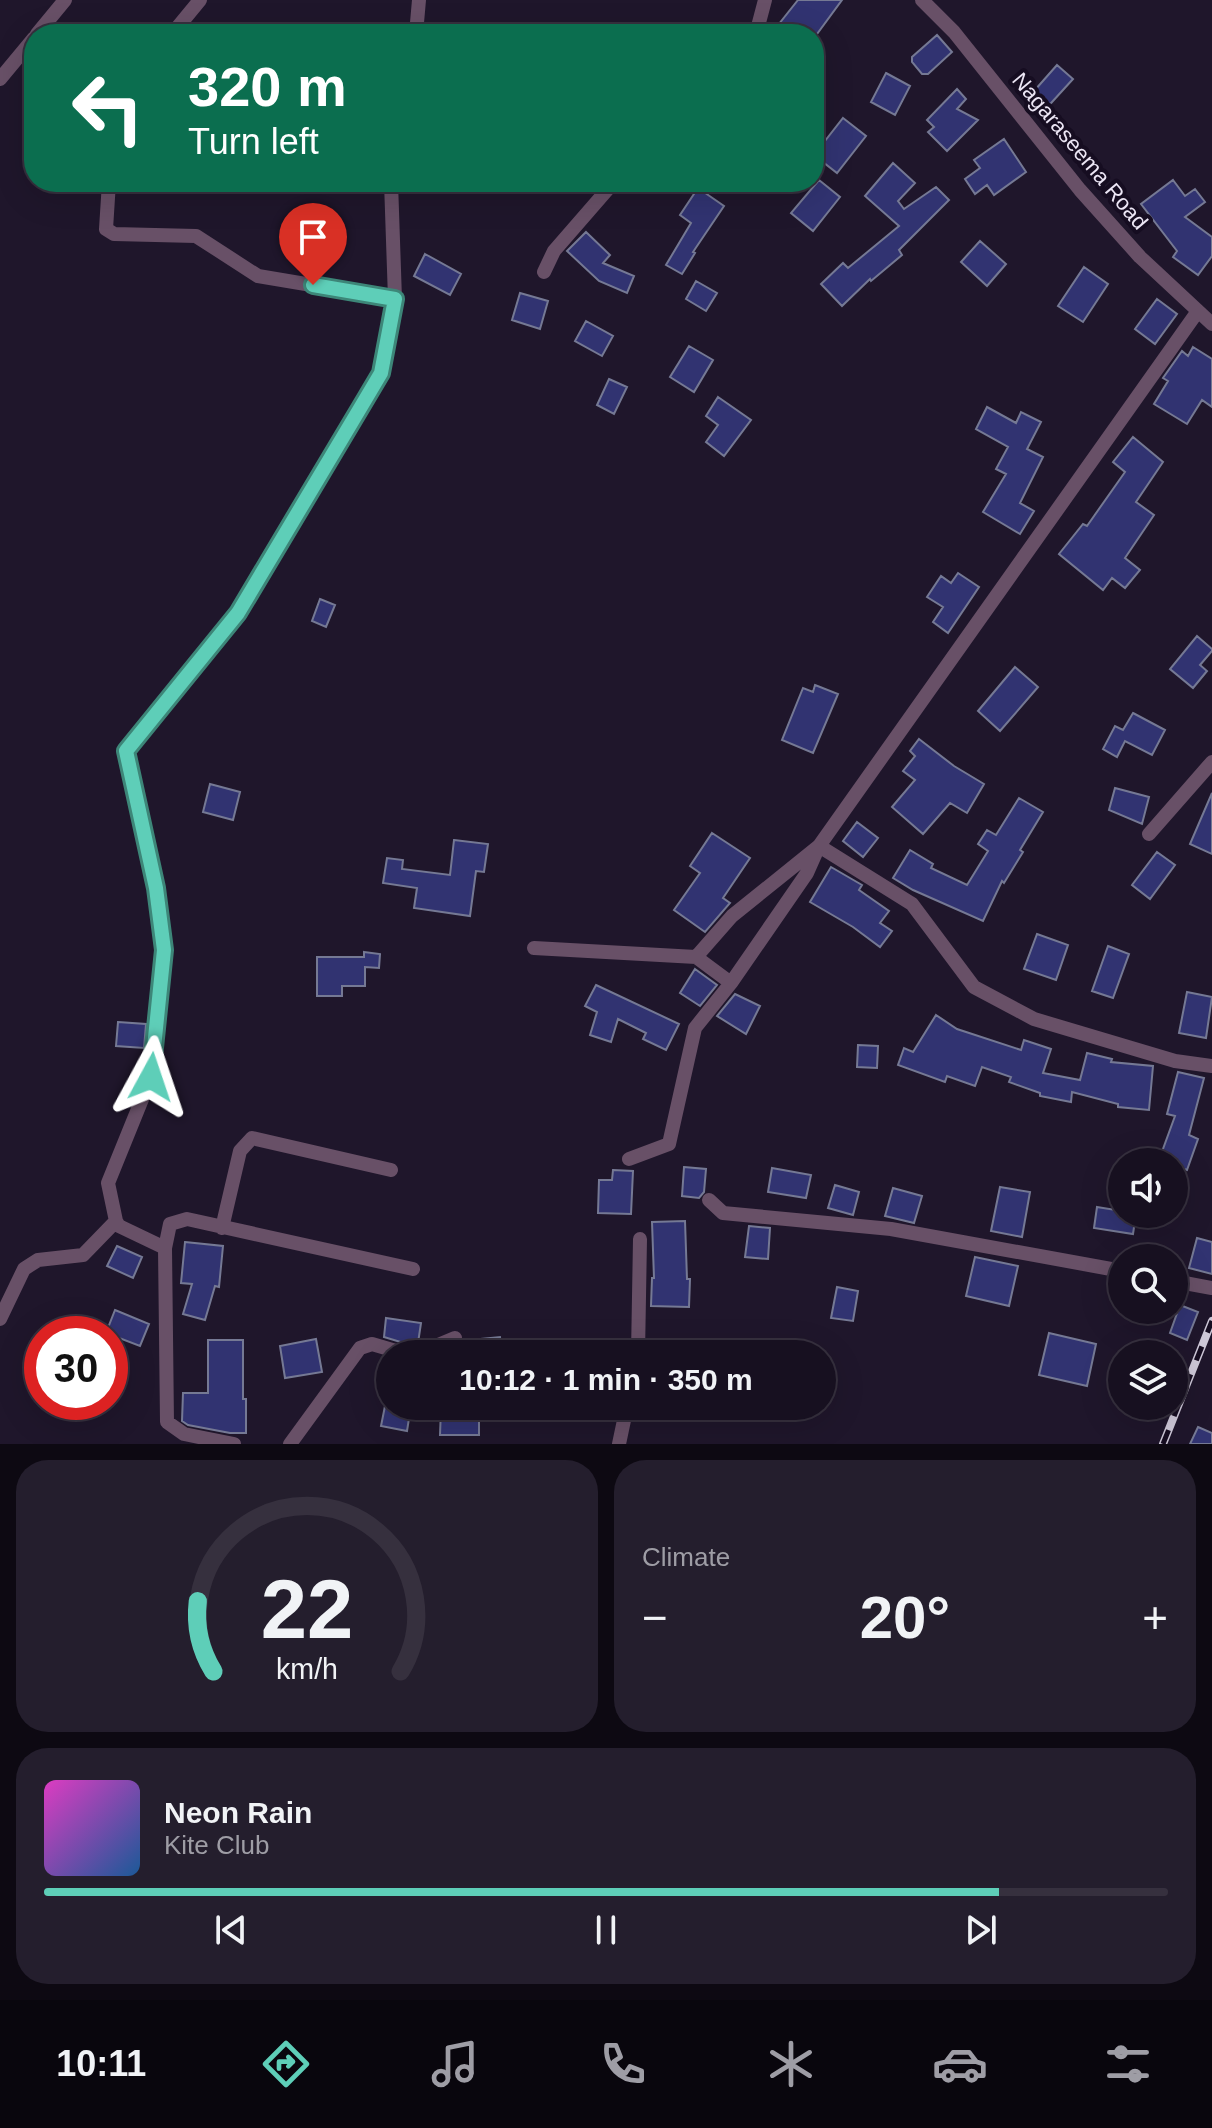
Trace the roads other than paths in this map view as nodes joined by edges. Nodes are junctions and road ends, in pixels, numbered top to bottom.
1 (65, 0) edge
2 (200, 0) edge
3 (419, 0) edge
4 (765, 0) edge
5 (922, 0) edge
6 (46, 24) edge
7 (180, 24) edge
8 (417, 24) edge
9 (759, 24) edge
10 (24, 50) edge
11 (0, 79) edge
12 (108, 192) edge
13 (391, 192) edge
14 (605, 192) edge
15 (544, 272) dead end
16 (395, 299) junction
17 (1198, 311) junction
18 (1212, 324) edge
19 (1212, 762) edge
20 (1149, 834) dead end
21 (819, 846) junction
22 (534, 948) dead end
23 (696, 957) junction
24 (731, 983) junction
25 (1212, 1066) edge
26 (629, 1159) dead end
27 (391, 1170) dead end
28 (709, 1200) dead end
29 (116, 1221) junction
30 (222, 1228) junction
31 (640, 1239) dead end
32 (165, 1248) junction
33 (1108, 1268) edge
34 (413, 1269) dead end
35 (1188, 1284) edge
36 (1212, 1288) edge
37 (0, 1319) edge
38 (455, 1338) dead end
39 (450, 1340) edge
40 (638, 1340) edge
41 (376, 1345) edge
42 (624, 1420) edge
43 (234, 1444) edge
44 (290, 1444) edge
45 (619, 1444) edge

1 - 6 street
2 - 7 street
3 - 8 street
4 - 9 street
5 - 17 street, Nagaraseema Road
10 - 11 street
12 - 16 street
13 - 16 street
14 - 15 street
16 - 29 street
17 - 18 street, Nagaraseema Road
17 - 21 street
19 - 20 street
21 - 23 street
21 - 24 street
21 - 25 street
22 - 23 street
23 - 24 street
24 - 26 street
27 - 30 street
28 - 33 street
29 - 32 street
29 - 37 street
30 - 32 street
30 - 34 street
31 - 40 street
32 - 43 street
35 - 36 street
38 - 39 street
41 - 44 street
42 - 45 street

